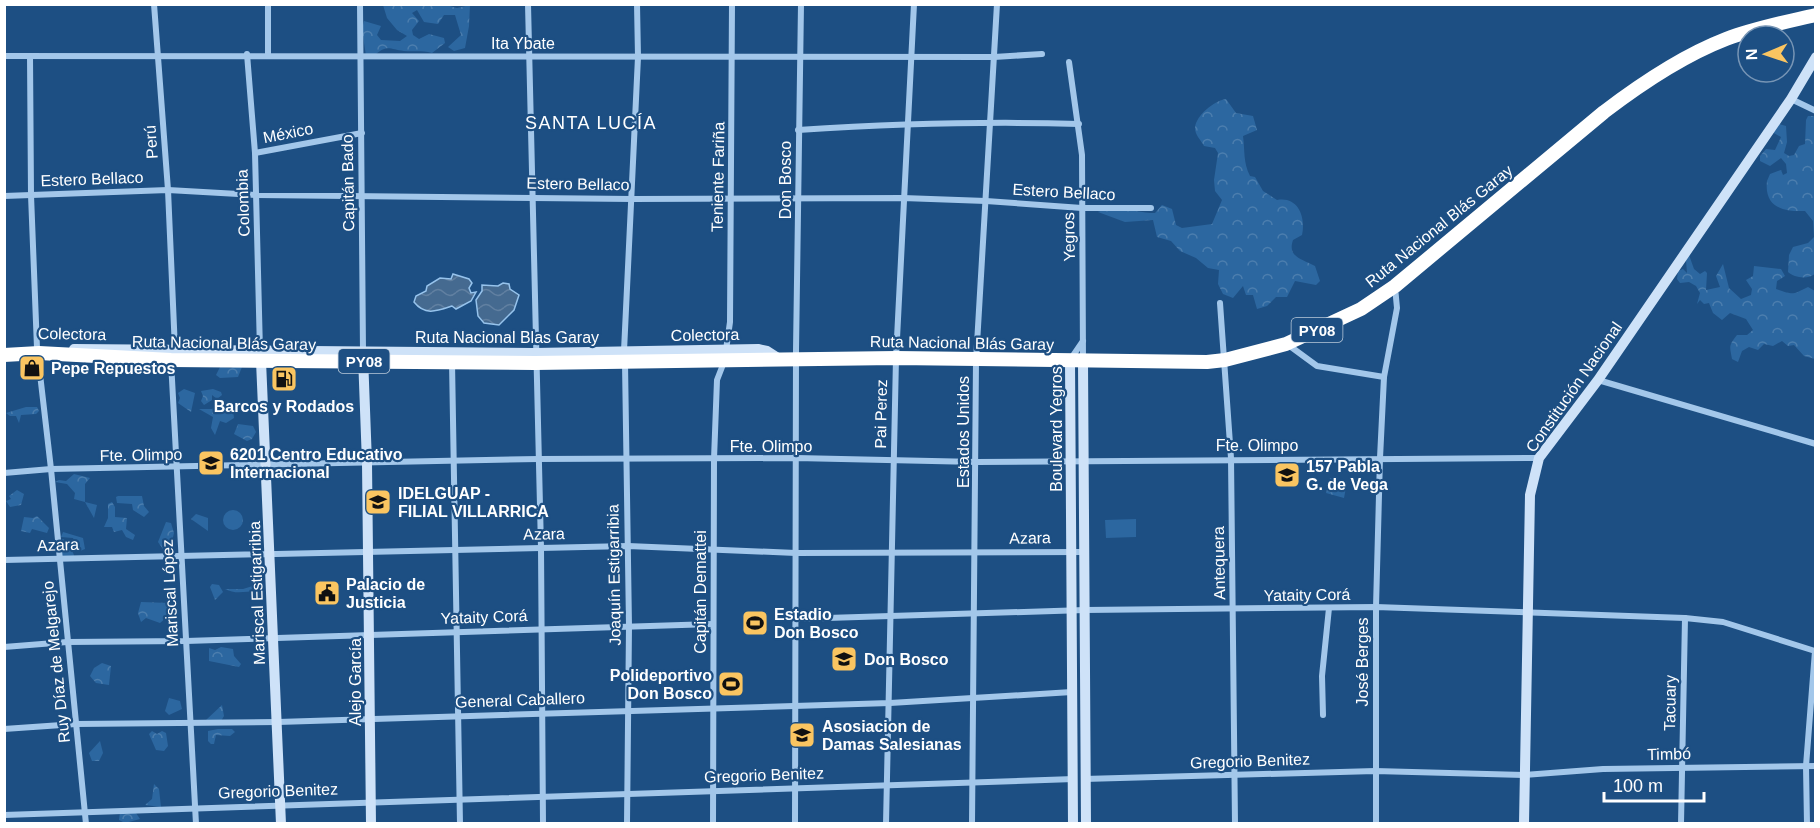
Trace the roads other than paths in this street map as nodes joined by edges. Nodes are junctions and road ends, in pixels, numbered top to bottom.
1 (154, 4) edge
2 (268, 4) edge
3 (360, 4) edge
4 (528, 4) edge
5 (637, 4) edge
6 (732, 4) edge
7 (801, 4) edge
8 (914, 4) edge
9 (997, 4) edge
10 (1815, 15) edge
11 (159, 54) junction
12 (247, 54) junction
13 (268, 54) junction
14 (1042, 54) dead end
15 (4, 56) edge
16 (30, 56) junction
17 (361, 57) junction
18 (529, 57) junction
19 (638, 57) junction
20 (733, 57) junction
21 (801, 57) junction
22 (910, 57) junction
23 (994, 57) junction
24 (1815, 57) edge
25 (1069, 62) dead end
26 (1791, 99) junction
27 (1815, 111) edge
28 (991, 121) junction
29 (906, 123) junction
30 (1079, 124) junction
31 (798, 130) junction
32 (362, 133) junction
33 (255, 153) junction
34 (168, 190) junction
35 (31, 195) junction
36 (256, 195) junction
37 (4, 196) edge
38 (364, 196) junction
39 (531, 196) junction
40 (798, 198) junction
41 (903, 198) junction
42 (633, 199) junction
43 (731, 199) junction
44 (986, 201) junction
45 (1082, 208) junction
46 (1151, 208) dead end
47 (1395, 286) junction
48 (1220, 303) dead end
49 (1083, 341) junction
50 (1286, 344) junction
51 (4, 348) edge
52 (38, 351) junction
53 (4, 355) edge
54 (173, 355) junction
55 (260, 356) junction
56 (363, 356) junction
57 (725, 356) junction
58 (624, 357) junction
59 (535, 358) junction
60 (896, 358) junction
61 (789, 360) junction
62 (1225, 360) junction
63 (976, 361) junction
64 (1076, 361) junction
65 (452, 362) junction
66 (1384, 377) junction
67 (1598, 380) junction
68 (1815, 444) edge
69 (625, 458) junction
70 (1231, 458) junction
71 (1380, 458) junction
72 (1539, 458) junction
73 (538, 459) junction
74 (714, 459) junction
75 (796, 459) junction
76 (894, 460) junction
77 (1071, 460) junction
78 (1084, 460) junction
79 (453, 461) junction
80 (977, 462) junction
81 (368, 463) junction
82 (266, 465) junction
83 (178, 468) junction
84 (51, 469) junction
85 (4, 473) edge
86 (628, 546) junction
87 (542, 548) junction
88 (455, 550) junction
89 (713, 550) junction
90 (1072, 551) junction
91 (368, 552) junction
92 (976, 552) junction
93 (1085, 552) junction
94 (796, 553) junction
95 (893, 553) junction
96 (271, 555) junction
97 (59, 557) junction
98 (182, 558) junction
99 (4, 560) edge
100 (1376, 607) junction
101 (1329, 608) junction
102 (1233, 609) junction
103 (1085, 610) junction
104 (1072, 612) junction
105 (1528, 612) junction
106 (975, 614) junction
107 (892, 617) junction
108 (1684, 618) junction
109 (795, 620) junction
110 (713, 624) junction
111 (629, 626) junction
112 (542, 629) junction
113 (457, 631) junction
114 (369, 635) junction
115 (273, 638) junction
116 (186, 641) junction
117 (67, 642) junction
118 (4, 647) edge
119 (1815, 651) edge
120 (1072, 692) junction
121 (973, 699) junction
122 (890, 703) junction
123 (794, 706) junction
124 (713, 708) junction
125 (628, 710) junction
126 (542, 712) junction
127 (1323, 715) dead end
128 (458, 716) junction
129 (370, 719) junction
130 (278, 722) junction
131 (76, 724) junction
132 (192, 724) junction
133 (4, 729) edge
134 (1806, 766) junction
135 (1815, 766) edge
136 (1682, 768) junction
137 (1375, 771) junction
138 (1235, 775) junction
139 (1524, 775) junction
140 (1072, 779) junction
141 (1086, 779) junction
142 (971, 782) junction
143 (888, 785) junction
144 (795, 788) junction
145 (713, 790) junction
146 (627, 793) junction
147 (543, 796) junction
148 (460, 799) junction
149 (371, 801) junction
150 (281, 804) junction
151 (195, 807) junction
152 (85, 811) junction
153 (4, 815) edge
154 (86, 824) edge
155 (196, 824) edge
156 (281, 824) edge
157 (371, 824) edge
158 (460, 824) edge
159 (543, 824) edge
160 (627, 824) edge
161 (713, 824) edge
162 (795, 824) edge
163 (886, 824) edge
164 (972, 824) edge
165 (1073, 824) edge
166 (1086, 824) edge
167 (1234, 824) edge
168 (1376, 824) edge
169 (1524, 824) edge
170 (1681, 824) edge
171 (1807, 824) edge

1 - 11 street, Perú
2 - 13 street
3 - 17 street, Capitán Bado
4 - 18 street
5 - 19 street, Joaquín Estigarribia
6 - 20 street, Teniente Fariña
7 - 21 street, Don Bosco
8 - 22 street, Pai Perez
9 - 23 street, Estados Unidos
10 - 47 highway, Ruta Nacional Blás Garay / PY08
11 - 12 street, Ita Ybate
11 - 16 street, Ita Ybate
11 - 34 street, Perú
12 - 13 street, Ita Ybate
12 - 33 street, Colombia
13 - 17 street, Ita Ybate
14 - 23 street, Ita Ybate
15 - 16 street, Ita Ybate
16 - 35 street, Ruy Díaz de Melgarejo
17 - 18 street, Ita Ybate
17 - 32 street, Capitán Bado
18 - 19 street, Ita Ybate
18 - 39 street
19 - 20 street, Ita Ybate
19 - 42 street, Joaquín Estigarribia
20 - 21 street, Ita Ybate
20 - 43 street, Teniente Fariña
21 - 22 street, Ita Ybate
21 - 31 street, Don Bosco
22 - 23 street, Ita Ybate
22 - 29 street, Pai Perez
23 - 28 street, Estados Unidos
24 - 26 main road, Constitución Nacional
25 - 30 street, Yegros
26 - 27 street
26 - 67 main road, Constitución Nacional
28 - 29 street
28 - 30 street
28 - 44 street, Estados Unidos
29 - 31 street
29 - 41 street, Pai Perez
30 - 45 street, Yegros
31 - 40 street, Don Bosco
32 - 33 street, México
32 - 38 street, Capitán Bado
33 - 36 street, Colombia
34 - 35 street, Estero Bellaco
34 - 36 street, Estero Bellaco
34 - 54 street, Perú
35 - 37 street, Estero Bellaco
35 - 52 street, Ruy Díaz de Melgarejo
36 - 38 street, Estero Bellaco
36 - 55 street, Colombia
38 - 39 street, Estero Bellaco
38 - 56 street, Capitán Bado
39 - 42 street, Estero Bellaco
39 - 59 street
40 - 41 street, Estero Bellaco
40 - 43 street, Estero Bellaco
40 - 61 street, Don Bosco
41 - 44 street, Estero Bellaco
41 - 60 street, Pai Perez
42 - 43 street, Estero Bellaco
42 - 58 street, Joaquín Estigarribia
43 - 57 street, Teniente Fariña
44 - 45 street, Estero Bellaco
44 - 63 street, Estados Unidos
45 - 46 street, Estero Bellaco
45 - 49 street, Yegros
47 - 50 highway, Ruta Nacional Blás Garay / PY08
47 - 66 street, José Berges
48 - 62 street, Antequera
49 - 64 street, Boulevard Yegros
49 - 64 street, Boulevard Yegros
50 - 62 highway, Ruta Nacional Blás Garay / PY08
50 - 66 street
51 - 52 main road, Colectora
52 - 53 highway, Ruta Nacional Blás Garay / PY08
52 - 54 highway, Ruta Nacional Blás Garay / PY08
52 - 84 street, Ruy Díaz de Melgarejo
54 - 55 highway, Ruta Nacional Blás Garay / PY08
54 - 83 street, Mariscal López
55 - 56 highway, Ruta Nacional Blás Garay / PY08
55 - 82 main road, Mariscal Estigarribia
56 - 59 main road, Ruta Nacional Blas Garay
56 - 65 highway, Ruta Nacional Blás Garay / PY08
56 - 81 main road, Alejo García
57 - 58 highway, Ruta Nacional Blás Garay / PY08
57 - 61 highway, Ruta Nacional Blás Garay / PY08
57 - 74 street, Capitán Demattei
58 - 59 highway, Ruta Nacional Blás Garay / PY08
58 - 69 street, Joaquín Estigarribia
59 - 65 highway, Ruta Nacional Blás Garay / PY08
59 - 73 street
60 - 61 highway, Ruta Nacional Blás Garay / PY08
60 - 63 highway, Ruta Nacional Blás Garay / PY08
60 - 76 street, Pai Perez
61 - 75 street, Don Bosco
62 - 64 highway, Ruta Nacional Blás Garay / PY08
62 - 70 street, Antequera
63 - 64 highway, Ruta Nacional Blás Garay / PY08
63 - 80 street, Estados Unidos
64 - 77 main road, Boulevard Yegros
64 - 78 main road, Boulevard Yegros
65 - 79 street
66 - 71 street, José Berges
67 - 68 street
67 - 72 main road, Constitución Nacional
69 - 73 street, Fte. Olimpo
69 - 74 street, Fte. Olimpo
69 - 86 street, Joaquín Estigarribia
70 - 71 street, Fte. Olimpo
70 - 78 street, Fte. Olimpo
70 - 102 street, Antequera
71 - 72 street, Fte. Olimpo
71 - 100 street, José Berges
72 - 105 main road, Constitución Nacional
73 - 79 street, Fte. Olimpo
73 - 87 street
74 - 75 street, Fte. Olimpo
74 - 89 street, Capitán Demattei
75 - 76 street, Fte. Olimpo
75 - 94 street, Don Bosco
76 - 80 street, Fte. Olimpo
76 - 95 street, Pai Perez
77 - 78 street, Fte. Olimpo
77 - 80 street, Fte. Olimpo
77 - 90 main road, Boulevard Yegros
78 - 93 main road, Boulevard Yegros
79 - 81 street, Fte. Olimpo
79 - 88 street
80 - 92 street, Estados Unidos
81 - 82 street, Fte. Olimpo
81 - 91 main road, Alejo García
82 - 83 street, Fte. Olimpo
82 - 96 main road, Mariscal Estigarribia
83 - 84 street, Fte. Olimpo
83 - 98 street, Mariscal López
84 - 85 street, Fte. Olimpo
84 - 97 street, Ruy Díaz de Melgarejo
86 - 87 street, Azara
86 - 89 street, Azara
86 - 111 street, Joaquín Estigarribia
87 - 88 street, Azara
87 - 112 street
88 - 91 street, Azara
88 - 113 street
89 - 94 street, Azara
89 - 110 street, Capitán Demattei
90 - 92 street, Azara
90 - 93 street, Azara
90 - 104 main road, Boulevard Yegros
91 - 96 street, Azara
91 - 114 main road, Alejo García
92 - 95 street, Azara
92 - 106 street, Estados Unidos
93 - 103 main road, Boulevard Yegros
94 - 95 street, Azara
94 - 109 street, Don Bosco
95 - 107 street, Pai Perez
96 - 98 street, Azara
96 - 115 main road, Mariscal Estigarribia
97 - 98 street, Azara
97 - 99 street, Azara
97 - 117 street, Ruy Díaz de Melgarejo
98 - 116 street, Mariscal López
100 - 101 street, Yataity Corá
100 - 105 street, Yataity Corá
100 - 137 street, José Berges
101 - 102 street, Yataity Corá
101 - 127 street
102 - 103 street, Yataity Corá
102 - 138 street, Antequera
103 - 104 street, Yataity Corá
103 - 141 main road, Boulevard Yegros
104 - 106 street, Yataity Corá
104 - 120 main road, Boulevard Yegros
105 - 108 street, Yataity Corá
105 - 139 main road, Constitución Nacional
106 - 107 street, Yataity Corá
106 - 121 street, Estados Unidos
107 - 109 street, Yataity Corá
107 - 122 street, Pai Perez
108 - 119 street, Yataity Corá
108 - 136 street, Tacuary
109 - 123 street, Don Bosco
110 - 111 street, Yataity Corá
110 - 124 street, Capitán Demattei
111 - 112 street, Yataity Corá
111 - 125 street, Joaquín Estigarribia
112 - 113 street, Yataity Corá
112 - 126 street
113 - 114 street, Yataity Corá
113 - 128 street
114 - 115 street, Yataity Corá
114 - 129 main road, Alejo García
115 - 116 street, Yataity Corá
115 - 130 main road, Mariscal Estigarribia
116 - 117 street, Yataity Corá
116 - 132 street, Mariscal López
117 - 118 street, Yataity Corá
117 - 131 street, Ruy Díaz de Melgarejo
119 - 134 street
120 - 121 street, General Caballero
120 - 140 main road, Boulevard Yegros
121 - 122 street, General Caballero
121 - 142 street, Estados Unidos
122 - 123 street, General Caballero
122 - 143 street, Pai Perez
123 - 124 street, General Caballero
123 - 144 street, Don Bosco
124 - 125 street, General Caballero
124 - 145 street, Capitán Demattei
125 - 126 street, General Caballero
125 - 146 street, Joaquín Estigarribia
126 - 128 street, General Caballero
126 - 147 street
128 - 129 street, General Caballero
128 - 148 street
129 - 130 street, General Caballero
129 - 149 main road, Alejo García
130 - 132 street, General Caballero
130 - 150 main road, Mariscal Estigarribia
131 - 132 street, General Caballero
131 - 133 street, General Caballero
131 - 152 street, Ruy Díaz de Melgarejo
132 - 151 street, Mariscal López
134 - 135 street, Timbó
134 - 136 street, Timbó
134 - 171 street
136 - 139 street, Timbó
136 - 170 street, Tacuary
137 - 138 street, Gregorio Benitez
137 - 139 street, Gregorio Benitez
137 - 168 street, José Berges
138 - 141 street, Gregorio Benitez
138 - 167 street, Antequera
139 - 169 main road, Constitución Nacional
140 - 141 street, Gregorio Benitez
140 - 142 street, Gregorio Benitez
140 - 165 main road, Boulevard Yegros
141 - 166 main road, Boulevard Yegros
142 - 143 street, Gregorio Benitez
142 - 164 street, Estados Unidos
143 - 144 street, Gregorio Benitez
143 - 163 street, Pai Perez
144 - 145 street, Gregorio Benitez
144 - 162 street, Don Bosco
145 - 146 street, Gregorio Benitez
145 - 161 street, Capitán Demattei
146 - 147 street, Gregorio Benitez
146 - 160 street, Joaquín Estigarribia
147 - 148 street, Gregorio Benitez
147 - 159 street
148 - 149 street, Gregorio Benitez
148 - 158 street
149 - 150 street, Gregorio Benitez
149 - 157 main road, Alejo García
150 - 151 street, Gregorio Benitez
150 - 156 main road, Mariscal Estigarribia
151 - 152 street, Gregorio Benitez
151 - 155 street, Mariscal López
152 - 153 street, Gregorio Benitez
152 - 154 street, Ruy Díaz de Melgarejo

